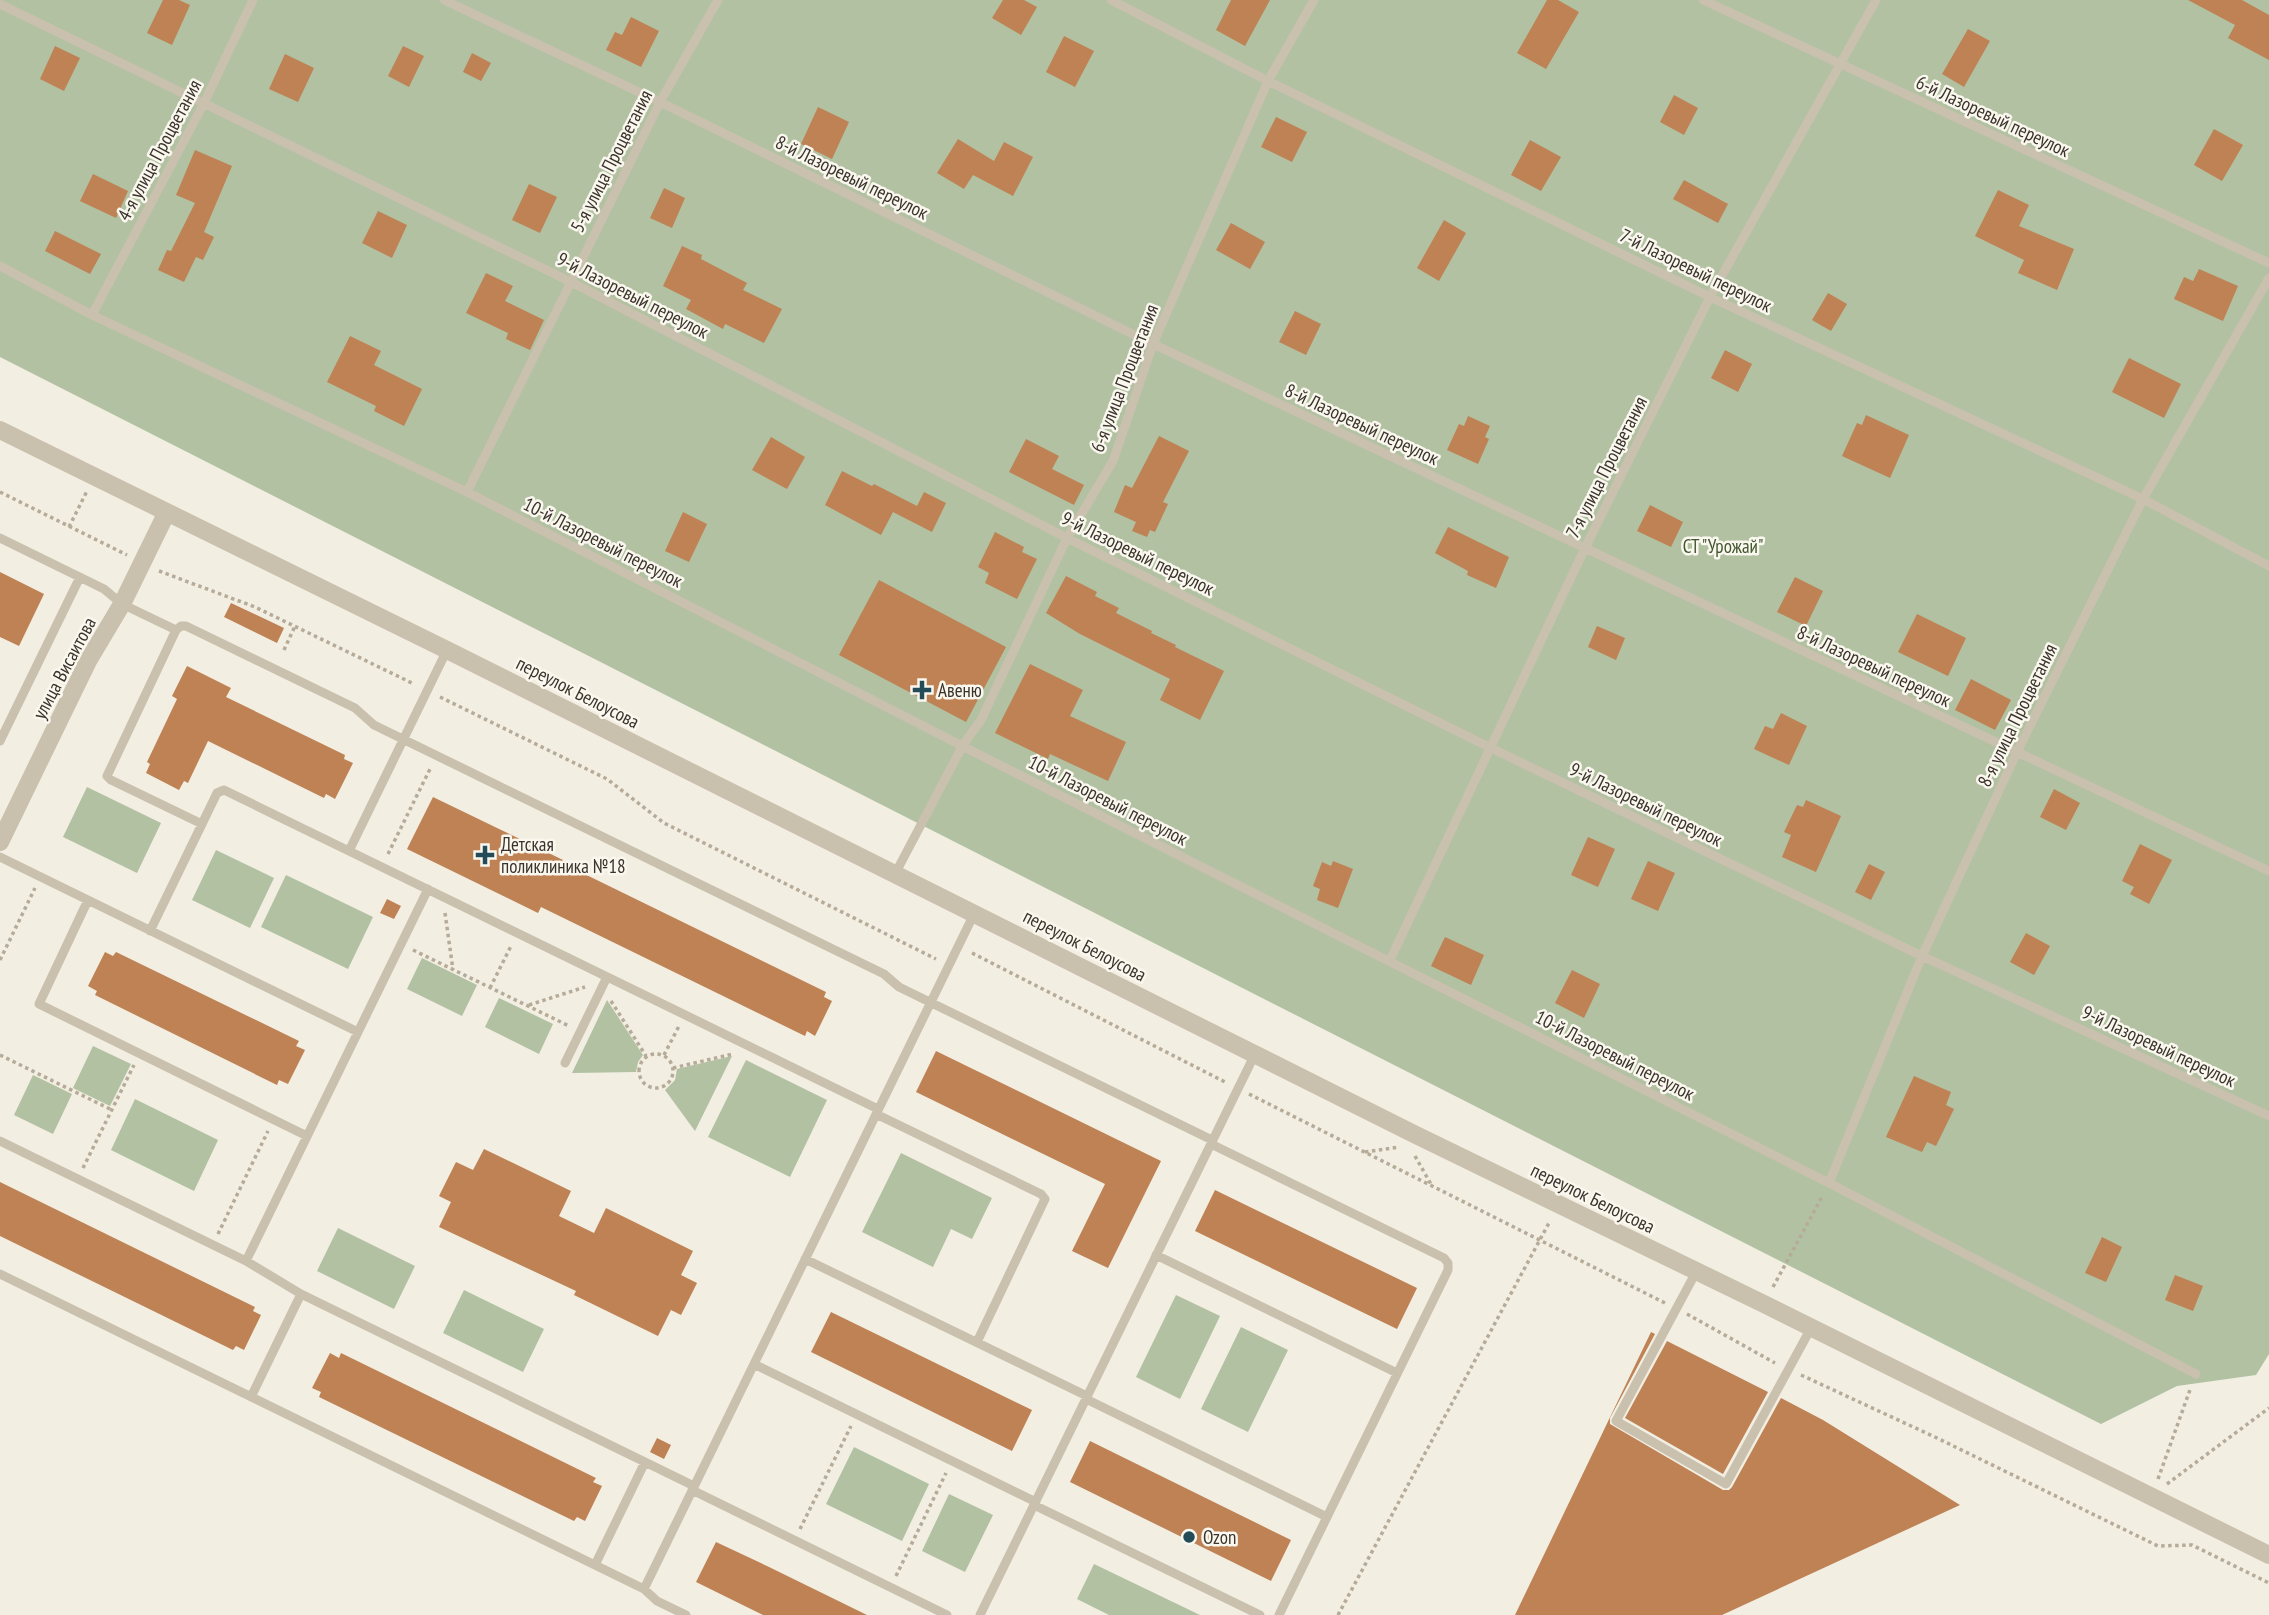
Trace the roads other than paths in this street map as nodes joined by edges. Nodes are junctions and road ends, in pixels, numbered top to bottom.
1 (253, 0) edge
2 (444, 0) edge
3 (718, 0) edge
4 (1111, 0) edge
5 (1314, 0) edge
6 (1703, 0) edge
7 (1876, 0) edge
8 (0, 4) edge
9 (1840, 65) junction
10 (1268, 81) junction
11 (660, 102) junction
12 (204, 103) junction
13 (2269, 263) edge
14 (0, 266) edge
15 (2269, 278) edge
16 (571, 282) junction
17 (1710, 297) junction
18 (92, 315) junction
19 (1153, 344) junction
20 (0, 430) edge
21 (467, 492) junction
22 (2143, 499) junction
23 (166, 514) junction
24 (0, 538) edge
25 (1067, 538) junction
26 (1584, 550) junction
27 (2269, 566) edge
28 (80, 577) junction
29 (122, 604) junction
30 (176, 631) junction
31 (447, 650) junction
32 (404, 739) junction
33 (0, 741) edge
34 (963, 745) junction
35 (1490, 748) junction
36 (2017, 752) junction
37 (202, 824) junction
38 (0, 842) edge
39 (349, 851) junction
40 (0, 857) edge
41 (2269, 871) edge
42 (895, 874) junction
43 (428, 889) junction
44 (88, 900) junction
45 (974, 914) junction
46 (150, 930) junction
47 (1922, 956) junction
48 (1390, 960) junction
49 (605, 981) junction
50 (931, 1003) junction
51 (358, 1032) junction
52 (1255, 1054) junction
53 (565, 1063) dead end
54 (877, 1112) junction
55 (2269, 1116) edge
56 (307, 1136) junction
57 (0, 1141) edge
58 (1211, 1142) junction
59 (1829, 1183) junction
60 (1156, 1255) junction
61 (805, 1259) junction
62 (246, 1261) junction
63 (1696, 1272) junction
64 (0, 1274) edge
65 (301, 1294) junction
66 (1811, 1328) junction
67 (976, 1342) junction
68 (754, 1364) junction
69 (1397, 1373) junction
70 (2196, 1374) road end
71 (251, 1397) junction
72 (1086, 1398) junction
73 (645, 1461) junction
74 (693, 1488) junction
75 (1035, 1503) junction
76 (1327, 1517) junction
77 (2269, 1555) edge
78 (595, 1565) junction
79 (644, 1589) junction
80 (686, 1615) edge
81 (947, 1615) edge
82 (980, 1615) edge
83 (1259, 1615) edge
84 (1279, 1615) edge

1 - 12 lane, 4-я улица Процветания
2 - 11 lane, 8-й Лазоревый переулок
3 - 11 lane, 5-я улица Процветания
4 - 10 lane, 7-й Лазоревый переулок
5 - 10 lane, 6-я улица Процветания
6 - 9 lane, 6-й Лазоревый переулок
7 - 9 lane, 7-я улица Процветания
8 - 12 lane, 9-й Лазоревый переулок
9 - 13 lane, 6-й Лазоревый переулок
9 - 17 lane, 7-я улица Процветания
10 - 17 lane, 7-й Лазоревый переулок
10 - 19 lane, 6-я улица Процветания
11 - 16 lane, 5-я улица Процветания
11 - 19 lane, 8-й Лазоревый переулок
12 - 16 lane, 9-й Лазоревый переулок
12 - 18 lane, 4-я улица Процветания
14 - 18 lane, 10-й Лазоревый переулок
15 - 22 lane, 8-я улица Процветания
16 - 21 lane, 5-я улица Процветания
16 - 25 lane, 9-й Лазоревый переулок
17 - 22 lane, 7-й Лазоревый переулок
17 - 26 lane, 7-я улица Процветания
18 - 21 lane, 10-й Лазоревый переулок
19 - 25 lane, 6-я улица Процветания
19 - 26 lane, 8-й Лазоревый переулок
20 - 23 street, переулок Белоусова
21 - 34 lane, 10-й Лазоревый переулок
22 - 27 lane, 7-й Лазоревый переулок
22 - 36 lane, 8-я улица Процветания
23 - 29 street, улица Висаитова
23 - 31 street, переулок Белоусова
24 - 28 lane
25 - 34 lane, 6-я улица Процветания
25 - 35 lane, 9-й Лазоревый переулок
26 - 35 lane, 7-я улица Процветания
26 - 36 lane, 8-й Лазоревый переулок
28 - 29 lane
28 - 33 lane
29 - 30 lane
29 - 38 street, улица Висаитова
30 - 32 lane
30 - 37 lane
31 - 32 lane
31 - 42 street, переулок Белоусова
32 - 39 lane
32 - 50 lane
34 - 42 lane, 6-я улица Процветания
34 - 48 lane, 10-й Лазоревый переулок
35 - 47 lane, 9-й Лазоревый переулок
35 - 48 lane, 7-я улица Процветания
36 - 41 lane, 8-й Лазоревый переулок
36 - 47 lane, 8-я улица Процветания
37 - 39 lane
37 - 46 lane
39 - 43 lane
40 - 44 lane
42 - 45 street, переулок Белоусова
43 - 49 lane
43 - 51 lane
44 - 46 lane
44 - 56 lane
45 - 50 lane
45 - 52 street, переулок Белоусова
46 - 51 lane
47 - 55 lane, 9-й Лазоревый переулок
47 - 59 lane, 8-я улица Процветания
48 - 59 lane, 10-й Лазоревый переулок
49 - 53 lane
49 - 54 lane
50 - 54 lane
50 - 58 lane
51 - 56 lane
52 - 58 lane
52 - 63 street, переулок Белоусова
54 - 61 lane
54 - 67 lane
56 - 62 lane
57 - 62 lane
58 - 60 lane
58 - 69 lane
59 - 70 lane, 10-й Лазоревый переулок
60 - 69 lane
60 - 72 lane
61 - 67 lane
61 - 68 lane
62 - 65 lane
63 - 66 street, переулок Белоусова
63 - 66 lane
64 - 71 lane
65 - 71 lane
65 - 73 lane
66 - 77 street, переулок Белоусова
67 - 72 lane
68 - 74 lane
68 - 75 lane
69 - 76 lane
71 - 78 lane
72 - 75 lane
72 - 76 lane
73 - 74 lane
73 - 78 lane
74 - 79 lane
74 - 81 lane
75 - 82 lane
75 - 83 lane
76 - 84 lane
78 - 79 lane
79 - 80 lane

